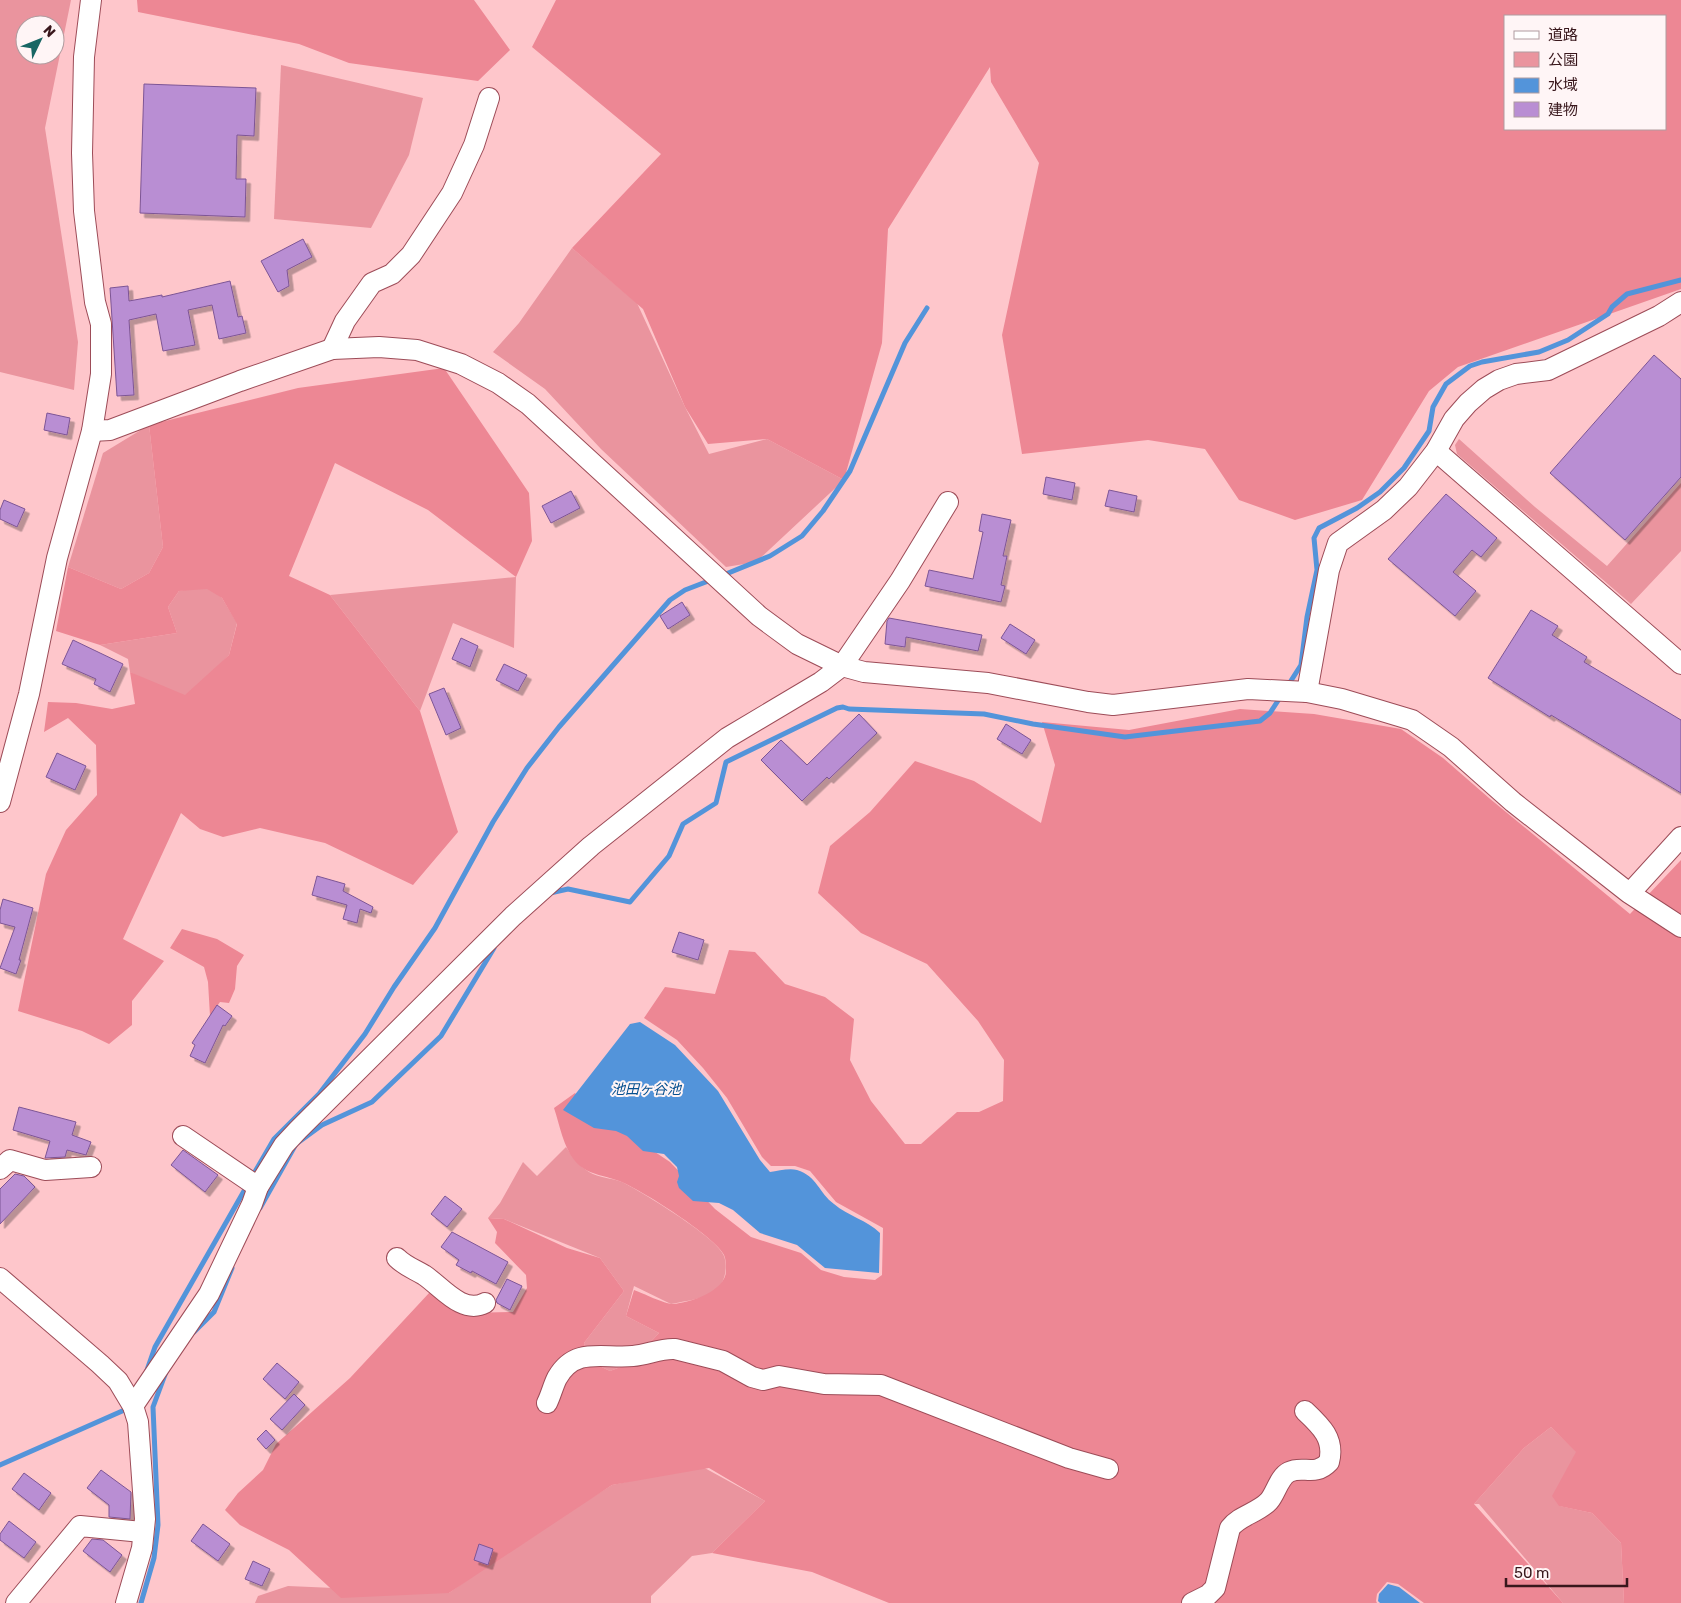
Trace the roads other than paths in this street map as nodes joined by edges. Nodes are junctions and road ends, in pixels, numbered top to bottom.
1 (91, 0) edge
2 (489, 98) dead end
3 (1681, 302) edge
4 (332, 349) junction
5 (92, 431) junction
6 (1436, 451) junction
7 (948, 502) dead end
8 (1681, 664) edge
9 (842, 666) junction
10 (1307, 692) junction
11 (0, 802) edge
12 (1681, 837) edge
13 (1630, 893) junction
14 (1681, 927) edge
15 (183, 1136) dead end
16 (91, 1167) dead end
17 (0, 1169) edge
18 (258, 1187) junction
19 (397, 1258) dead end
20 (0, 1278) edge
21 (485, 1303) dead end
22 (546, 1403) dead end
23 (133, 1406) junction
24 (1305, 1411) dead end
25 (1108, 1469) dead end
26 (142, 1532) junction
27 (16, 1603) edge
28 (126, 1603) edge
29 (1192, 1603) edge

1 - 5 street
2 - 4 street
3 - 6 street
4 - 5 street
4 - 9 street
5 - 11 street
6 - 8 street
6 - 10 street
7 - 9 street
9 - 10 street
9 - 18 street
10 - 13 street
12 - 13 street
13 - 14 street
15 - 18 street
16 - 17 street
18 - 23 street
19 - 21 street
20 - 23 street
22 - 25 street
23 - 26 street
24 - 29 street
26 - 27 street
26 - 28 street

